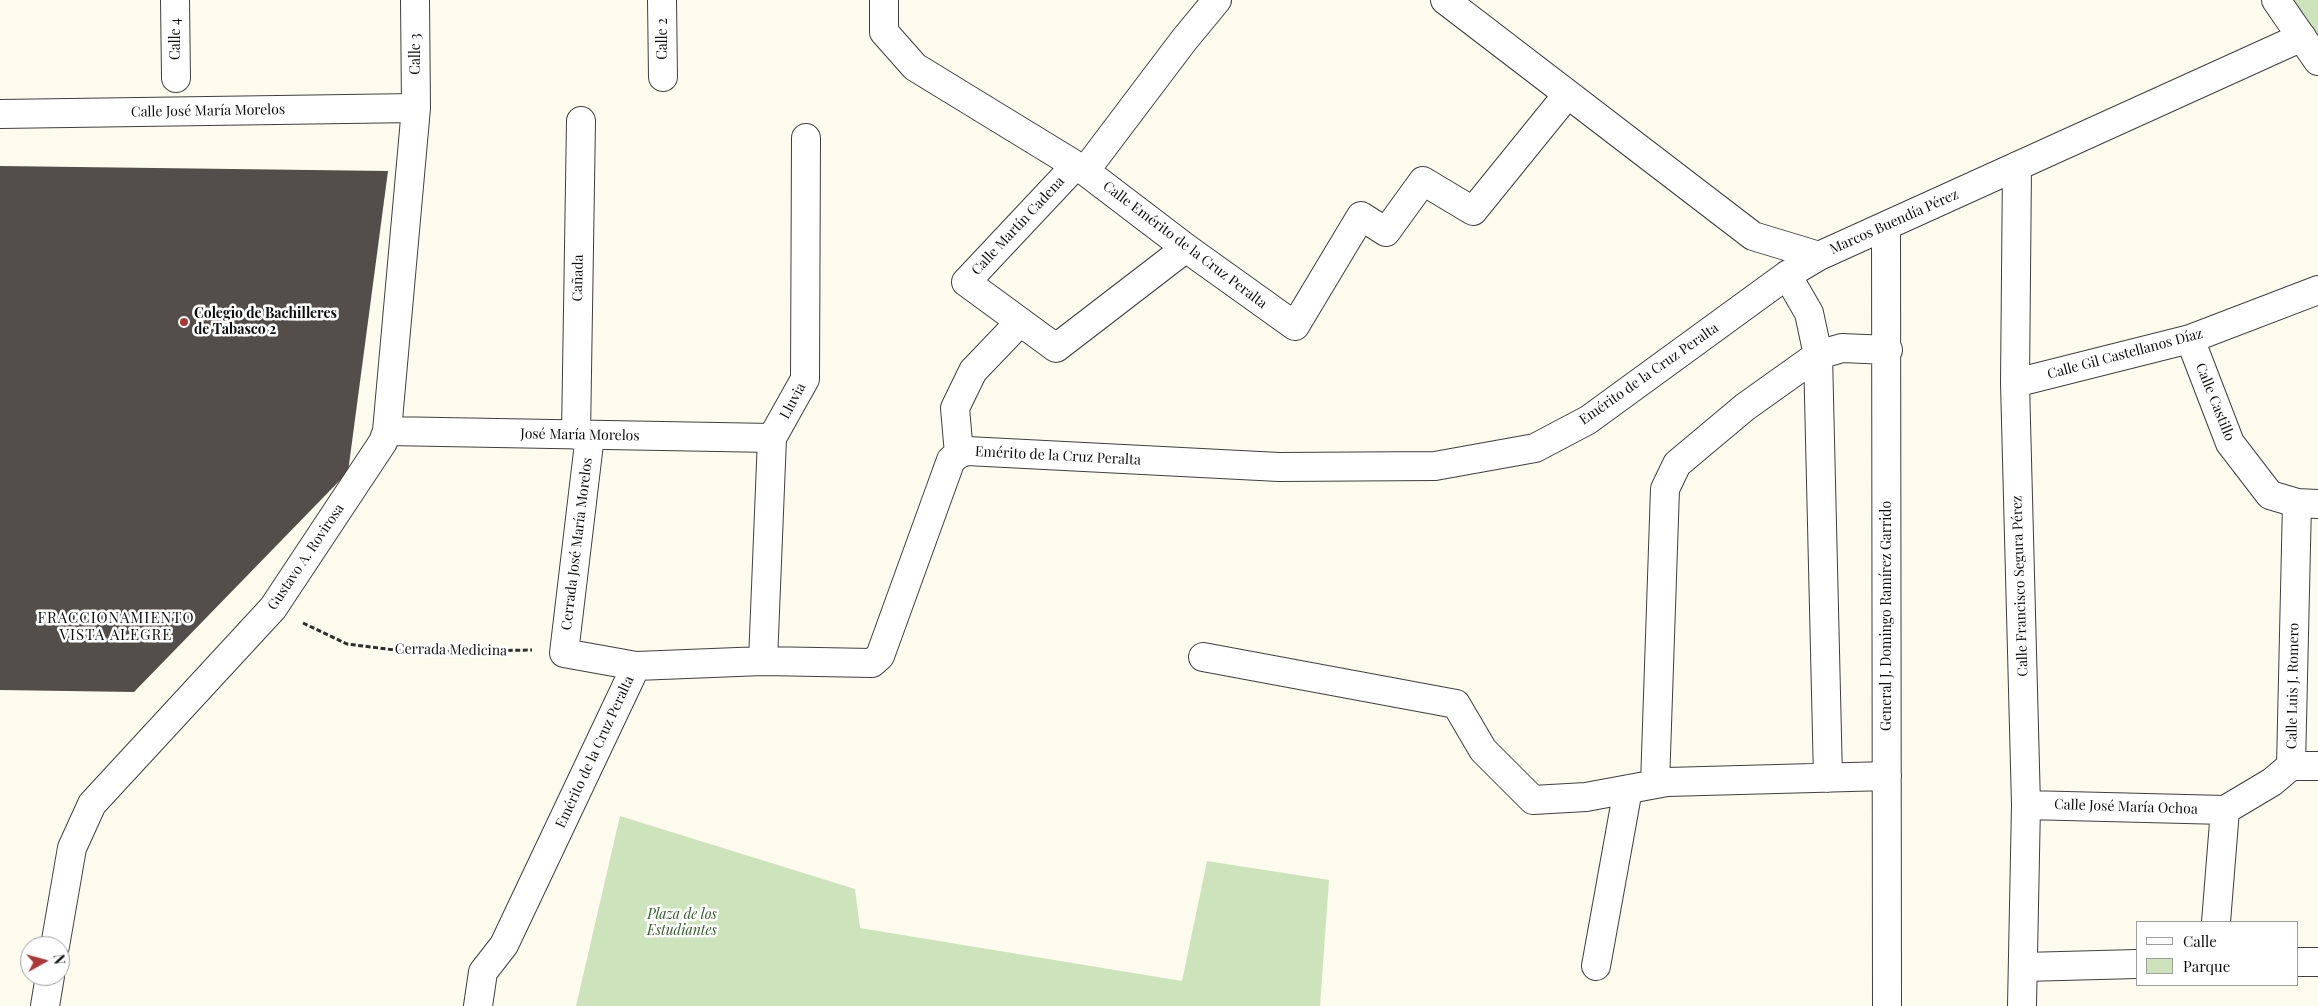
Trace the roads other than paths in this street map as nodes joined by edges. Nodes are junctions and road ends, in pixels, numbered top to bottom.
1 (176, 0) edge
2 (415, 0) edge
3 (662, 0) edge
4 (884, 0) edge
5 (1217, 0) edge
6 (1445, 0) edge
7 (2276, 0) edge
8 (2302, 37) junction
9 (2318, 61) edge
10 (663, 77) dead end
11 (176, 78) dead end
12 (1567, 95) junction
13 (416, 108) junction
14 (0, 114) edge
15 (581, 121) dead end
16 (806, 138) dead end
17 (2017, 166) junction
18 (1080, 168) junction
19 (1886, 226) junction
20 (1186, 248) junction
21 (1819, 256) junction
22 (1787, 275) junction
23 (2318, 290) edge
24 (1019, 323) junction
25 (2190, 339) junction
26 (1888, 350) junction
27 (1818, 355) junction
28 (2015, 382) junction
29 (387, 431) junction
30 (583, 435) junction
31 (772, 438) junction
32 (958, 454) junction
33 (2307, 503) edge
34 (1203, 657) dead end
35 (763, 661) junction
36 (636, 666) junction
37 (2291, 766) junction
38 (2318, 766) edge
39 (1887, 776) junction
40 (1828, 778) junction
41 (1655, 784) junction
42 (1628, 789) junction
43 (2026, 805) junction
44 (2225, 810) junction
45 (2216, 921) edge
46 (57, 936) edge
47 (2298, 962) edge
48 (2318, 962) edge
49 (2136, 964) edge
50 (1596, 966) dead end
51 (2024, 967) junction
52 (48, 986) edge
53 (45, 1006) edge
54 (478, 1006) edge
55 (1887, 1006) edge
56 (2022, 1006) edge

1 - 11 street, Calle 4
2 - 13 street, Calle 3
3 - 10 street, Calle 2
4 - 18 street, Calle Emérito de la Cruz Peralta
5 - 18 street, Calle Martín Cadena
6 - 12 street, Marcos Buendía Pérez
7 - 8 street
8 - 9 street
8 - 17 street, Marcos Buendía Pérez
12 - 20 street, Calle Emérito de la Cruz Peralta
12 - 21 street, Marcos Buendía Pérez
13 - 14 street, Calle José María Morelos
13 - 29 street, Gustavo A. Rovirosa
15 - 30 street, Cañada
16 - 31 street, Lluvia
17 - 19 street, Marcos Buendía Pérez
17 - 28 street, Calle Francisco Segura Pérez
18 - 20 street, Calle Emérito de la Cruz Peralta
18 - 24 street, Calle Martín Cadena
19 - 21 street, Marcos Buendía Pérez
19 - 26 street, General J. Domingo Ramírez Garrido
20 - 24 street
21 - 22 street, Emérito de la Cruz Peralta
22 - 27 street
22 - 32 street, Emérito de la Cruz Peralta
23 - 25 street, Calle Gil Castellanos Díaz
24 - 32 street
25 - 28 street, Calle Gil Castellanos Díaz
25 - 33 street, Calle Castillo
26 - 27 street
26 - 39 street, General J. Domingo Ramírez Garrido
27 - 40 street
27 - 41 street
28 - 43 street, Calle Francisco Segura Pérez
29 - 30 street, José María Morelos
29 - 46 street, Gustavo A. Rovirosa
30 - 31 street, José María Morelos
30 - 36 street, Cerrada José María Morelos
31 - 35 street, Lluvia
32 - 35 street, Emérito de la Cruz Peralta
33 - 37 street, Calle Luis J. Romero
34 - 42 street
35 - 36 street, Emérito de la Cruz Peralta
36 - 54 street, Emérito de la Cruz Peralta
37 - 38 street
37 - 44 street, Calle Luis J. Romero
39 - 40 street
39 - 55 street, General J. Domingo Ramírez Garrido
40 - 41 street
41 - 42 street
42 - 50 street
43 - 44 street, Calle José María Ochoa
43 - 51 street, Calle Francisco Segura Pérez
44 - 45 street
47 - 48 street
49 - 51 street
51 - 56 street, Calle Francisco Segura Pérez
52 - 53 street

